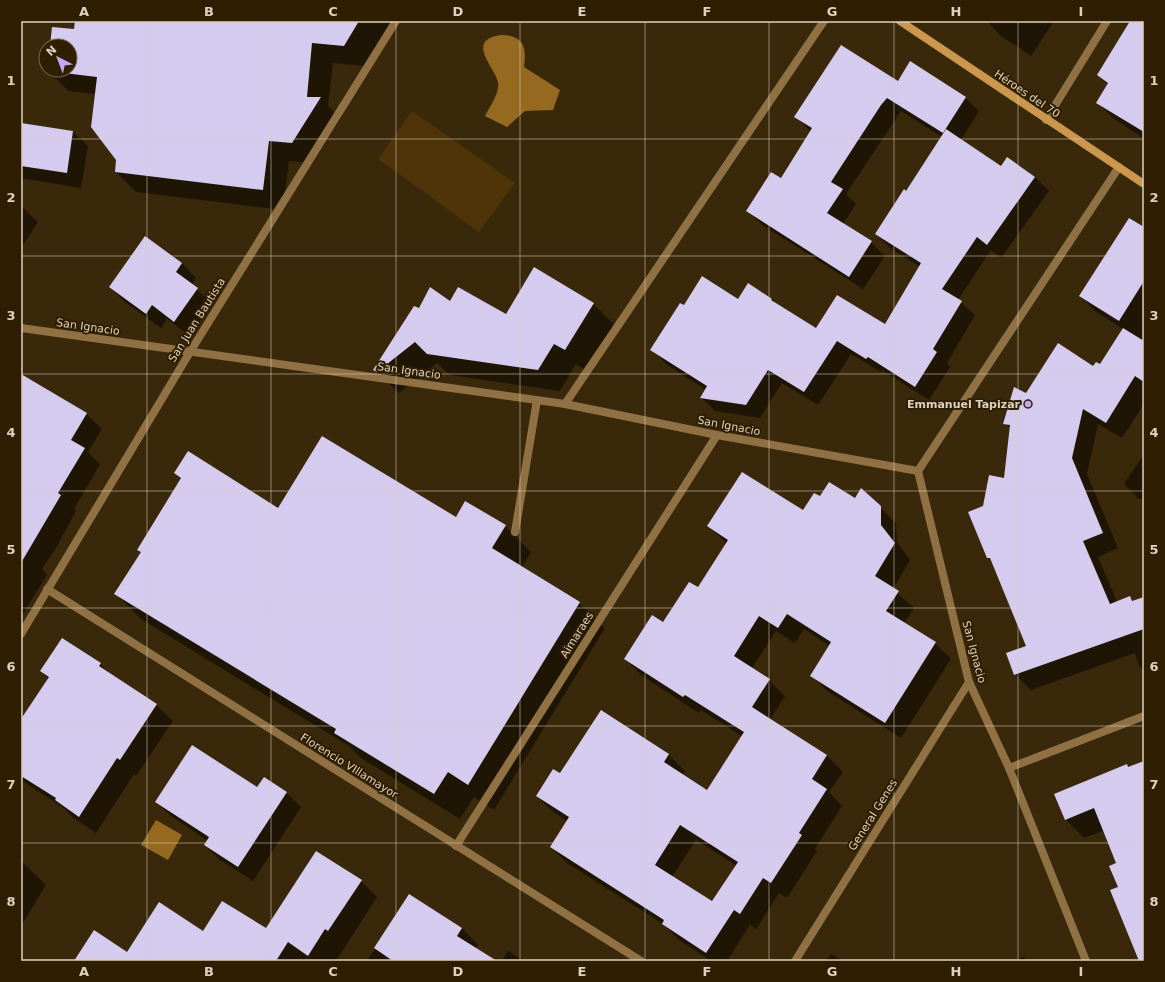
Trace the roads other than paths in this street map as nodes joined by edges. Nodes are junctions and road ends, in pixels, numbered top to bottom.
1 (396, 21) edge
2 (824, 21) edge
3 (900, 21) edge
4 (1107, 21) edge
5 (1046, 120) junction
6 (1119, 167) junction
7 (1144, 184) edge
8 (21, 328) edge
9 (190, 352) junction
10 (537, 400) junction
11 (565, 404) junction
12 (717, 435) junction
13 (918, 471) junction
14 (515, 532) dead end
15 (46, 588) junction
16 (21, 634) edge
17 (969, 682) junction
18 (1144, 716) edge
19 (1009, 768) junction
20 (456, 846) junction
21 (641, 961) edge
22 (795, 961) edge
23 (1086, 961) edge

1 - 9 street, San Juan Bautista
2 - 11 street
3 - 5 street, Héroes del 70
4 - 5 street
5 - 6 street, Héroes del 70
6 - 7 street, Héroes del 70
6 - 13 street
8 - 9 street, San Ignacio
9 - 10 street, San Ignacio
9 - 15 street, San Juan Bautista
10 - 11 street, San Ignacio
10 - 14 street
11 - 12 street, San Ignacio
12 - 13 street, San Ignacio
12 - 20 street, Aimaraes
13 - 17 street, San Ignacio
15 - 16 street, San Juan Bautista
15 - 20 street, Florencio VIllamayor
17 - 19 street, San Ignacio
17 - 22 street, General Genes
18 - 19 street
19 - 23 street, San Ignacio
20 - 21 street, Florencio VIllamayor

